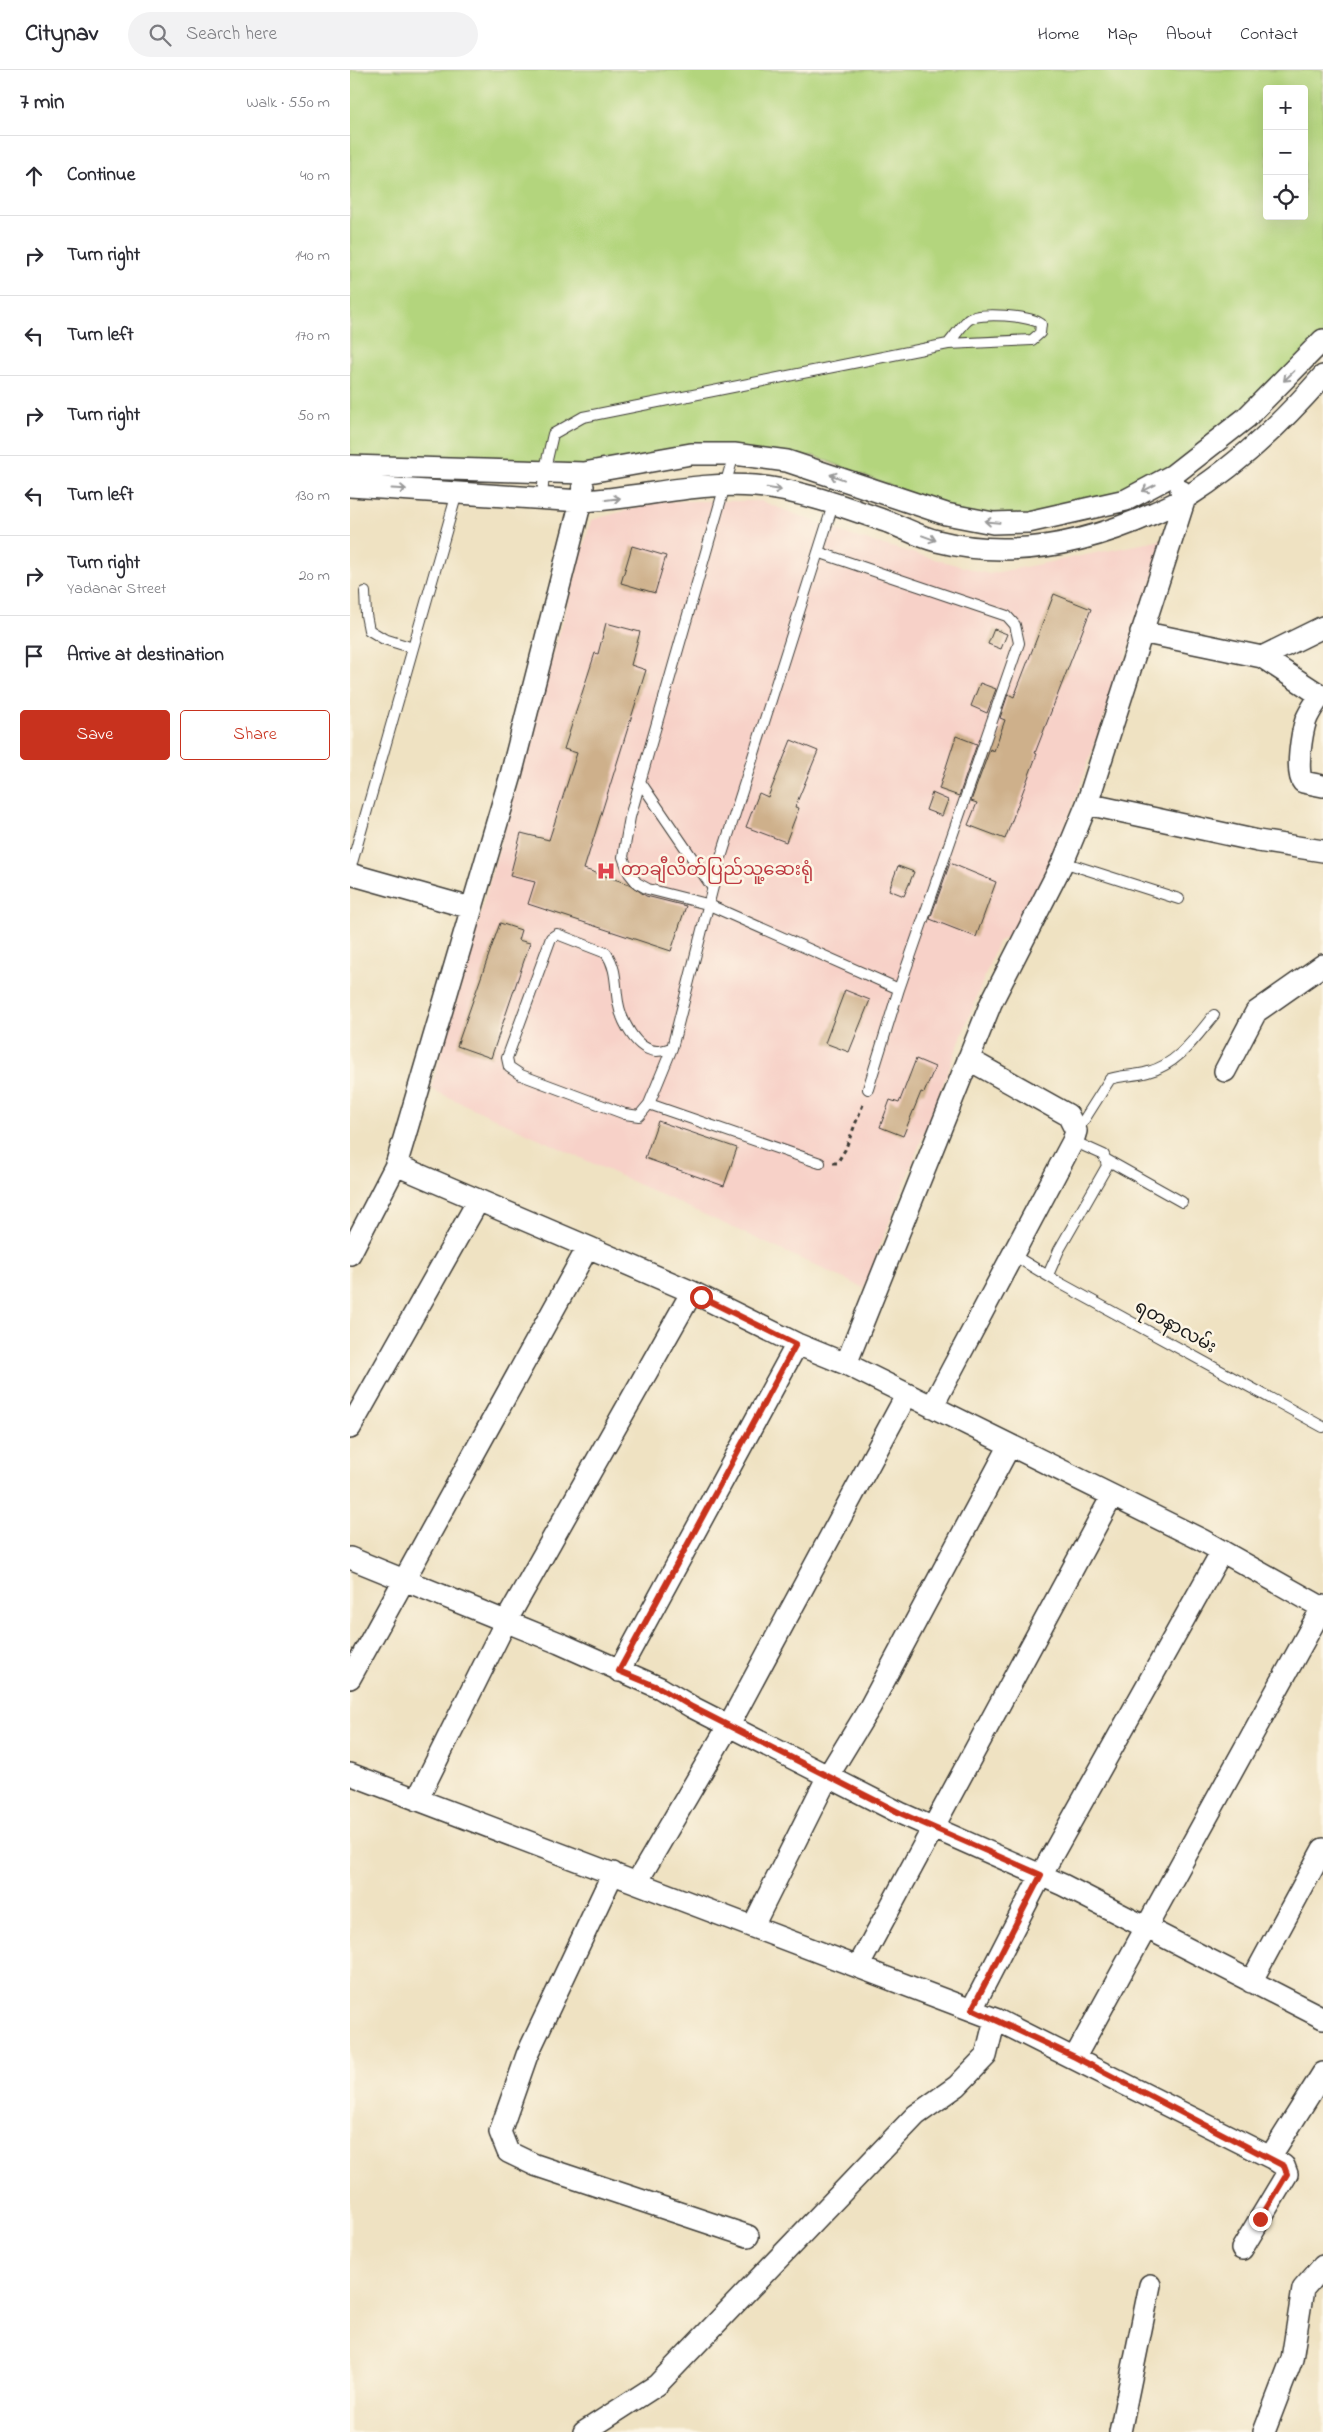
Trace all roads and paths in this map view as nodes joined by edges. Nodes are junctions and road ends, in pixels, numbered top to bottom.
1 (1323, 340) edge
2 (948, 344) junction
3 (1323, 376) edge
4 (734, 454) junction
5 (350, 466) edge
6 (544, 473) junction
7 (584, 473) junction
8 (1173, 475) junction
9 (350, 486) edge
10 (726, 486) junction
11 (457, 493) junction
12 (542, 498) junction
13 (1185, 498) junction
14 (581, 501) junction
15 (833, 505) junction
16 (818, 552) junction
17 (365, 592) dead end
18 (1323, 627) edge
19 (1141, 632) junction
20 (413, 648) junction
21 (1262, 656) junction
22 (1321, 697) edge
23 (640, 782) junction
24 (1323, 786) edge
25 (1087, 804) junction
26 (1323, 850) edge
27 (1063, 862) junction
28 (350, 870) edge
29 (350, 874) edge
30 (712, 887) junction
31 (1179, 899) dead end
32 (707, 904) junction
33 (471, 908) junction
34 (1323, 965) edge
35 (899, 989) junction
36 (1214, 1015) dead end
37 (672, 1048) junction
38 (968, 1059) junction
39 (1225, 1071) dead end
40 (868, 1089) joint
41 (649, 1104) junction
42 (1074, 1136) junction
43 (1107, 1160) junction
44 (820, 1163) joint
45 (396, 1165) junction
46 (478, 1201) junction
47 (1182, 1202) dead end
48 (588, 1247) junction
49 (350, 1254) edge
50 (1013, 1255) junction
51 (1048, 1275) junction
52 (692, 1292) junction
53 (796, 1344) junction
54 (846, 1364) junction
55 (907, 1394) junction
56 (932, 1407) junction
57 (1323, 1427) edge
58 (350, 1428) edge
59 (1010, 1445) junction
60 (1112, 1496) junction
61 (1222, 1551) junction
62 (350, 1558) edge
63 (406, 1579) junction
64 (1323, 1607) edge
65 (506, 1623) junction
66 (619, 1671) junction
67 (350, 1678) edge
68 (729, 1725) junction
69 (350, 1774) edge
70 (828, 1776) junction
71 (417, 1800) junction
72 (933, 1828) junction
73 (1323, 1849) edge
74 (613, 1873) junction
75 (1041, 1875) junction
76 (637, 1882) junction
77 (753, 1926) junction
78 (1146, 1928) junction
79 (858, 1966) junction
80 (1250, 1982) junction
81 (972, 2009) junction
82 (1323, 2018) edge
83 (995, 2019) junction
84 (1075, 2057) junction
85 (1323, 2073) edge
86 (1272, 2158) junction
87 (748, 2236) dead end
88 (1242, 2249) dead end
89 (1323, 2266) edge
90 (1150, 2285) dead end
91 (584, 2432) edge
92 (1120, 2432) edge
93 (1264, 2432) edge

1 -> 8 street
2 - 2 lane
2 - 6 lane
3 - 13 street
4 - 7 street
8 -> 4 street
4 - 10 lane
5 - 6 street
6 - 7 street
6 - 12 lane
7 - 14 street
8 - 13 street
9 -> 11 street
14 -> 10 street
10 -> 15 street
10 - 23 lane
11 - 12 street
11 - 20 lane
12 - 14 street
15 -> 13 street
13 - 19 street
14 - 33 street
15 - 16 lane
16 - 30 lane
16 - 35 lane
17 - 20 lane
18 - 21 street
19 - 21 street
19 - 25 street
20 - 28 lane
21 - 22 street
22 - 24 street
23 - 30 lane
23 - 32 lane
25 - 26 street
25 - 27 street
27 - 31 lane
27 - 38 street
29 - 33 street
30 - 32 lane
32 - 35 lane
32 - 37 lane
33 - 45 street
34 - 39 street
35 - 40 lane
36 - 42 lane
37 - 41 lane
37 - 41 lane
38 - 42 street
38 - 54 street
40 - 44 path
41 - 44 lane
42 - 43 lane
42 - 50 street
43 - 47 lane
43 - 51 lane
45 - 46 street
45 - 49 street
46 - 48 street
46 - 58 street
48 - 52 street
48 - 63 street
50 - 51 lane, ရတနာလမ်း
50 - 56 street
51 - 57 lane, ရတနာလမ်း
52 - 53 street
52 - 65 street
53 - 54 street
53 - 66 street
54 - 55 street
55 - 56 street
55 - 68 street
56 - 59 street
59 - 60 street
59 - 70 street
60 - 61 street
60 - 72 street
61 - 64 street
61 - 75 street
62 - 63 street
63 - 65 street
63 - 67 street
64 - 78 street
65 - 66 street
65 - 71 street
66 - 68 street
68 - 70 street
68 - 76 street
69 - 71 street
70 - 72 street
70 - 77 street
71 - 74 street
72 - 75 street
72 - 79 street
73 - 80 street
74 - 76 street
74 - 87 street
75 - 78 street
75 - 81 street
76 - 77 street
77 - 79 street
78 - 80 street
78 - 84 street
79 - 81 street
80 - 82 street
81 - 83 street
83 - 84 street
83 - 91 street
84 - 86 street
85 - 86 street
86 - 88 street
89 - 93 street
90 - 92 street

